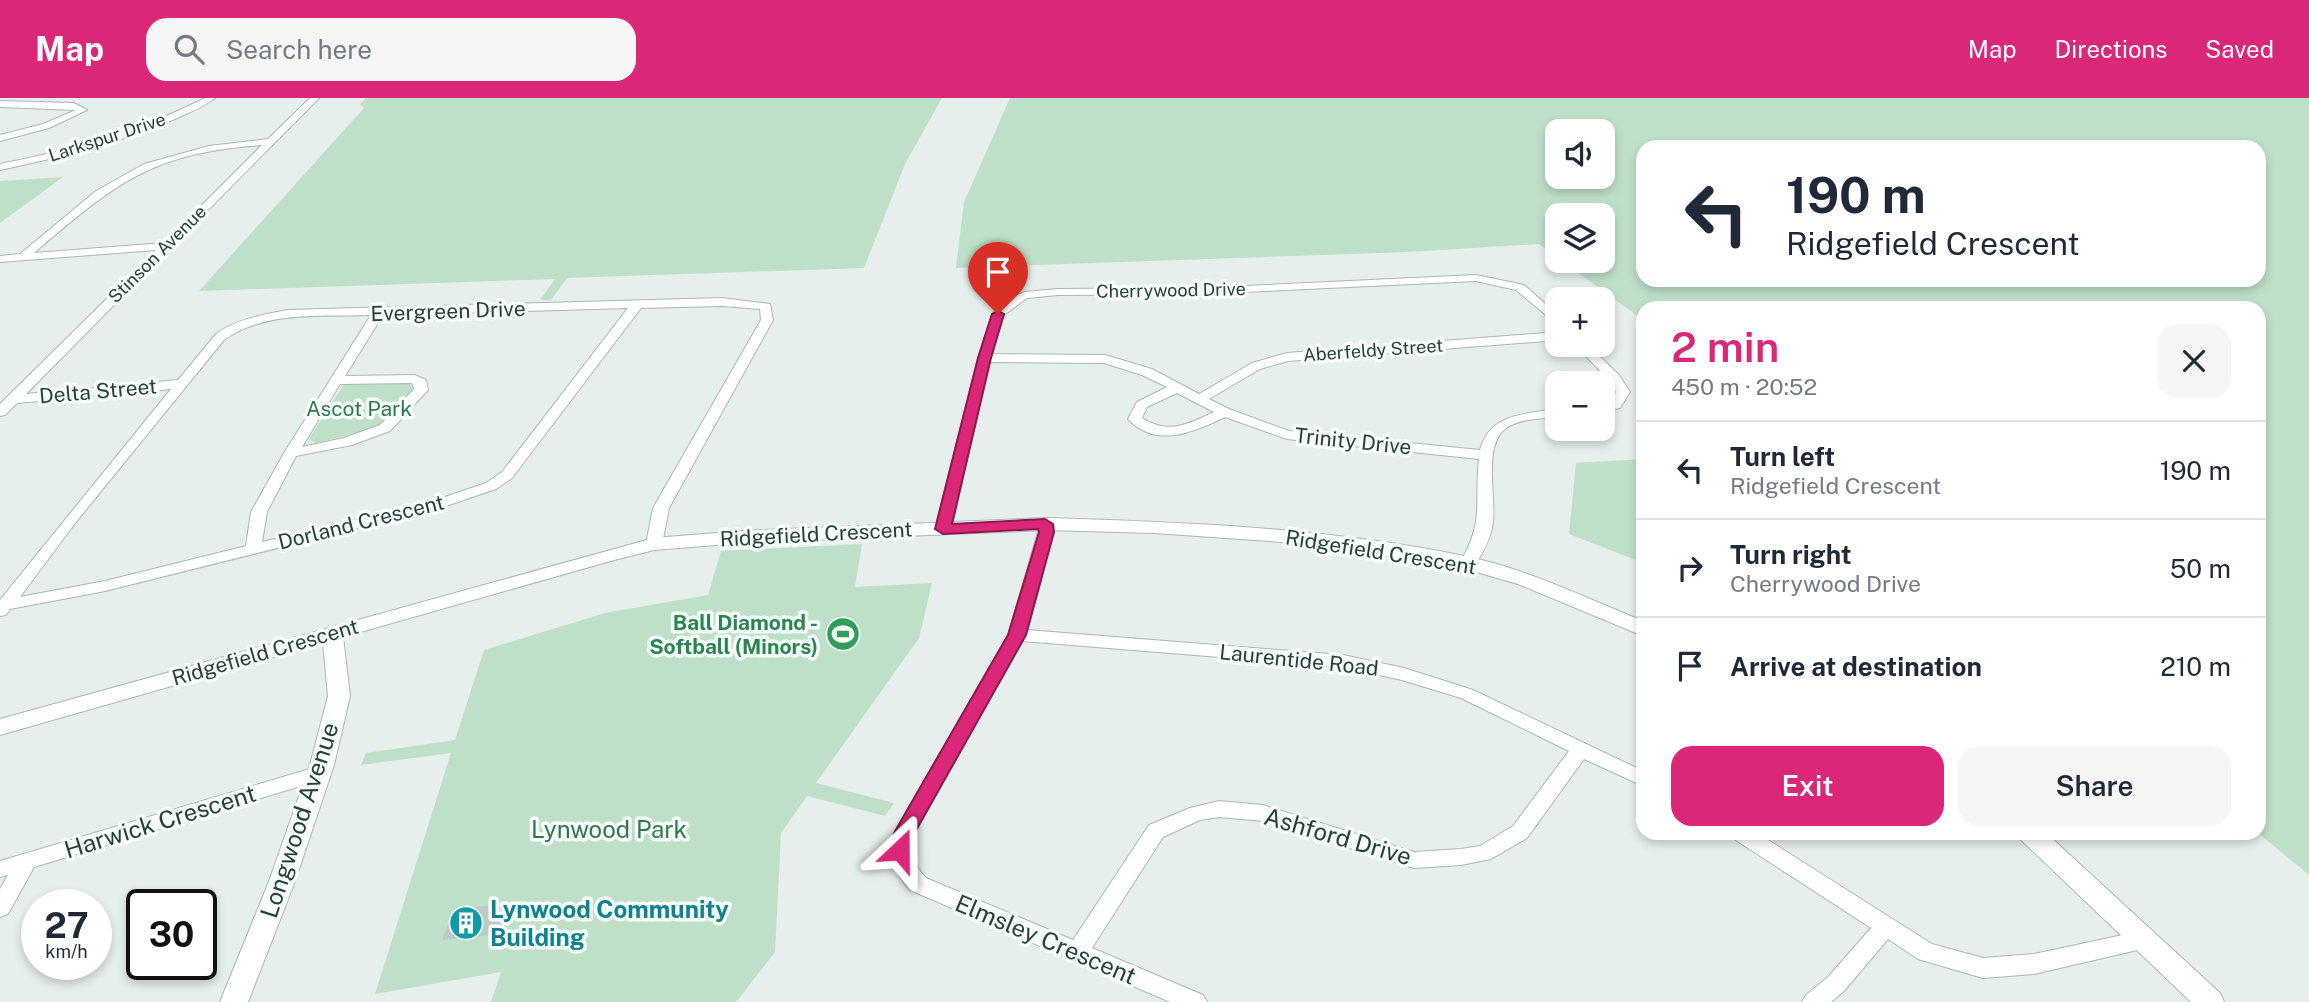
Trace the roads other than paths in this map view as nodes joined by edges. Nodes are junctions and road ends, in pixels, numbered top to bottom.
1 (211, 98) edge
2 (315, 98) edge
3 (0, 104) edge
4 (0, 138) edge
5 (271, 142) junction
6 (4, 154) dead end
7 (5, 166) edge
8 (165, 246) junction
9 (23, 257) junction
10 (0, 259) edge
11 (636, 306) junction
12 (1545, 310) edge
13 (378, 313) junction
14 (1545, 337) edge
15 (1593, 357) edge
16 (984, 358) junction
17 (1607, 371) edge
18 (337, 380) junction
19 (1615, 380) edge
20 (182, 384) junction
21 (1176, 388) junction
22 (13, 399) junction
23 (1199, 399) junction
24 (1615, 405) edge
25 (0, 412) edge
26 (1224, 412) junction
27 (1545, 415) edge
28 (291, 453) junction
29 (1485, 454) junction
30 (1045, 524) junction
31 (943, 529) junction
32 (654, 544) junction
33 (253, 549) junction
34 (1468, 563) junction
35 (2, 608) edge
36 (1636, 626) edge
37 (332, 633) junction
38 (1017, 635) junction
39 (0, 727) edge
40 (1580, 750) junction
41 (320, 773) junction
42 (1636, 776) edge
43 (1752, 840) edge
44 (2038, 840) edge
45 (27, 861) junction
46 (0, 869) edge
47 (0, 908) edge
48 (1885, 927) junction
49 (2146, 939) junction
50 (1077, 953) junction
51 (234, 1002) edge
52 (1195, 1002) edge
53 (1814, 1002) edge
54 (2210, 1002) edge

1 - 7 street, Larkspur Drive
2 - 5 street, Stinson Avenue
3 - 4 street
5 - 8 street, Stinson Avenue
5 - 9 street
6 - 7 street
8 - 9 street
8 - 22 street, Stinson Avenue
9 - 10 street
11 - 13 street, Evergreen Drive
11 - 32 street, Evergreen Drive
11 - 33 street, Dorland Crescent
12 - 16 street, Cherrywood Drive
13 - 18 street
13 - 20 street, Evergreen Drive
14 - 23 street, Aberfeldy Street
15 - 17 street
16 - 21 street, Trinity Drive
16 - 31 street, Cherrywood Drive
18 - 28 street
18 - 28 street
19 - 24 street
20 - 22 street, Delta Street
20 - 35 street, Evergreen Drive
21 - 23 street, Trinity Drive
21 - 26 street
22 - 25 street, Stinson Avenue
23 - 26 street, Trinity Drive
26 - 29 street, Trinity Drive
27 - 29 street
28 - 33 street
29 - 34 street
30 - 31 street, Ridgefield Crescent
30 - 34 street, Ridgefield Crescent
30 - 38 street, Elmsley Crescent
31 - 32 street, Ridgefield Crescent
32 - 37 street, Ridgefield Crescent
33 - 35 street, Dorland Crescent
34 - 36 street, Ridgefield Crescent
37 - 39 street, Ridgefield Crescent
37 - 41 street, Longwood Avenue
38 - 40 street, Laurentide Road
38 - 50 street, Elmsley Crescent
40 - 42 street, Laurentide Road
40 - 50 street, Ashford Drive
41 - 45 street, Harwick Crescent
41 - 51 street, Longwood Avenue
43 - 48 street
44 - 49 street
45 - 46 street, Harwick Crescent
45 - 47 street
48 - 49 street
48 - 53 street
49 - 54 street
50 - 52 street, Elmsley Crescent

